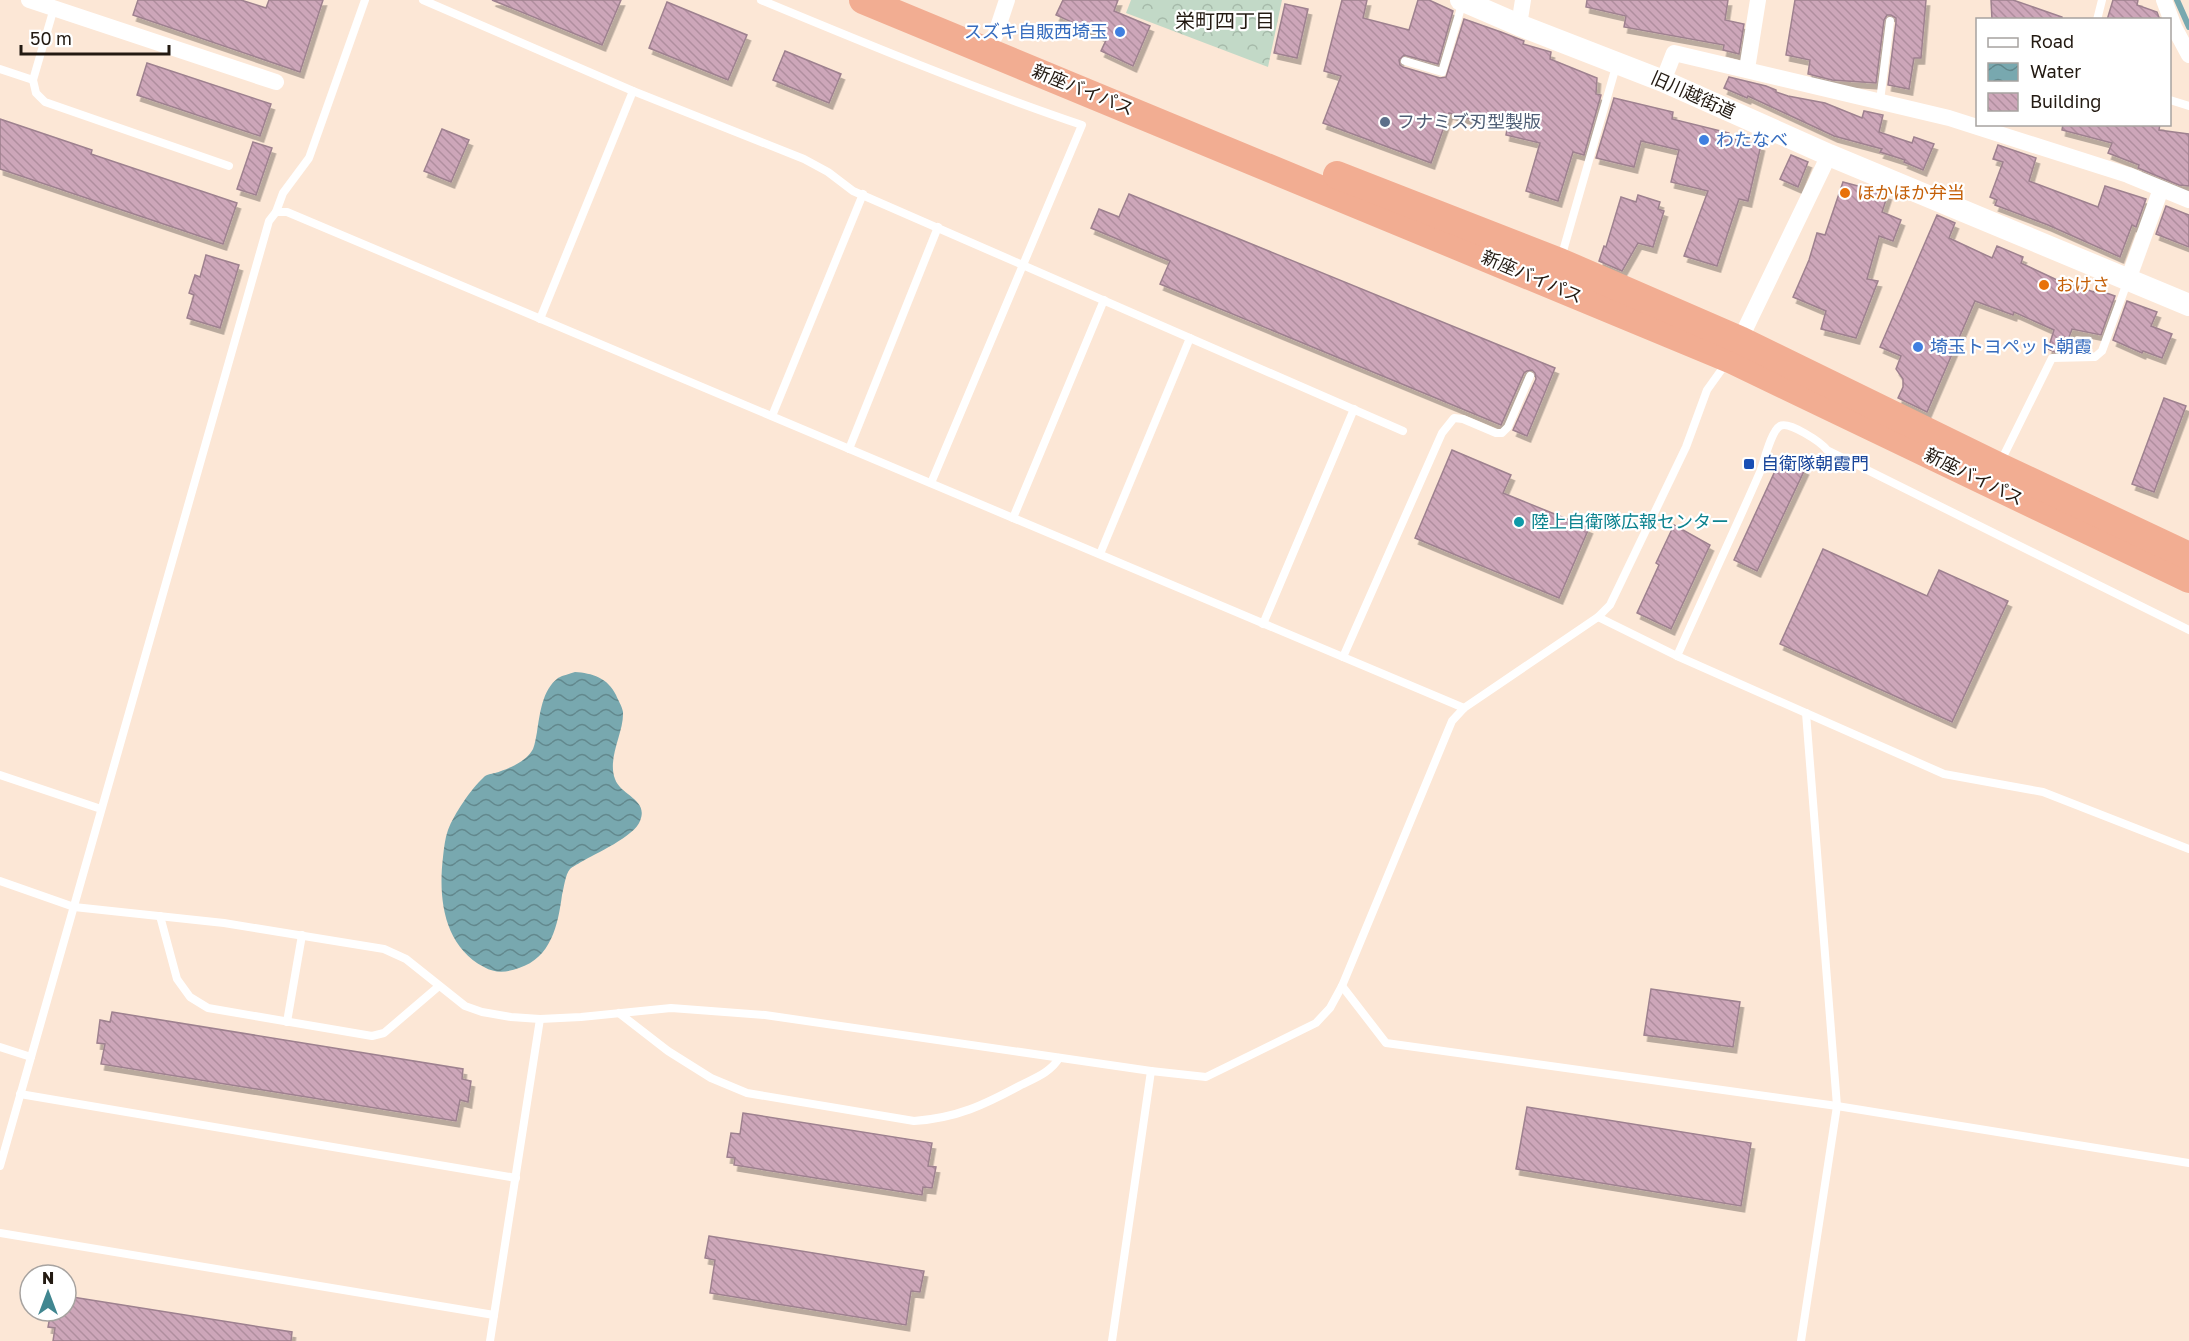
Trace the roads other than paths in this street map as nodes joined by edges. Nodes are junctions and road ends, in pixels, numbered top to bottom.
1 (29, 0) edge
2 (365, 0) edge
3 (423, 0) edge
4 (761, 0) edge
5 (863, 0) edge
6 (908, 0) edge
7 (1007, 0) edge
8 (1462, 0) edge
9 (1523, 0) edge
10 (1758, 0) edge
11 (2102, 0) edge
12 (2164, 0) edge
13 (54, 8) junction
14 (2098, 18) edge
15 (2171, 18) edge
16 (2171, 19) edge
17 (1890, 21) dead end
18 (1519, 25) junction
19 (995, 36) junction
20 (2189, 55) edge
21 (1406, 61) dead end
22 (1618, 63) junction
23 (0, 69) edge
24 (1747, 69) junction
25 (33, 80) junction
26 (1663, 81) junction
27 (276, 82) dead end
28 (633, 90) junction
29 (1880, 101) junction
30 (2171, 101) edge
31 (2189, 106) edge
32 (1829, 155) junction
33 (229, 166) dead end
34 (2161, 189) junction
35 (862, 194) junction
36 (2189, 200) edge
37 (276, 212) junction
38 (938, 227) junction
39 (1560, 262) junction
40 (1024, 265) junction
41 (2128, 280) junction
42 (1104, 300) junction
43 (2189, 305) edge
44 (540, 319) junction
45 (1190, 338) junction
46 (1735, 350) junction
47 (1530, 376) dead end
48 (1354, 409) junction
49 (772, 416) junction
50 (1403, 431) dead end
51 (849, 449) junction
52 (1998, 466) junction
53 (931, 483) junction
54 (1013, 518) junction
55 (1100, 555) junction
56 (2189, 556) edge
57 (2189, 579) edge
58 (1598, 617) junction
59 (1263, 624) junction
60 (2189, 630) edge
61 (1677, 656) junction
62 (1343, 657) junction
63 (1464, 708) junction
64 (1806, 713) junction
65 (0, 775) edge
66 (101, 810) junction
67 (2189, 849) edge
68 (0, 881) edge
69 (74, 906) junction
70 (160, 916) junction
71 (302, 935) junction
72 (439, 986) junction
73 (1342, 986) junction
74 (619, 1013) junction
75 (540, 1019) junction
76 (288, 1022) junction
77 (0, 1047) edge
78 (31, 1057) junction
79 (1059, 1058) junction
80 (1151, 1071) junction
81 (20, 1094) junction
82 (1838, 1106) junction
83 (2189, 1163) edge
84 (0, 1166) edge
85 (516, 1178) junction
86 (0, 1233) edge
87 (494, 1315) junction
88 (490, 1341) edge
89 (1112, 1341) edge
90 (1801, 1341) edge

1 - 13 street
2 - 37 lane
3 - 28 lane
4 - 40 lane
5 - 46 highway, 新座バイパス
6 - 19 highway, 新座バイパス
7 - 19 street
8 - 18 main road, 旧川越街道
8 - 21 lane
9 - 18 street
10 - 24 street
11 - 14 lane
12 - 15 street
13 - 25 lane
13 - 27 street
16 - 20 street
17 - 29 lane
18 - 22 main road, 旧川越街道
19 - 39 highway, 新座バイパス
22 - 26 main road, 旧川越街道
22 - 39 lane
23 - 25 lane
24 - 26 street
24 - 29 street
25 - 33 lane
26 - 32 main road, 旧川越街道
28 - 35 lane
28 - 44 lane
29 - 34 street
30 - 31 lane
32 - 41 main road, 旧川越街道
32 - 46 street
34 - 36 street
34 - 41 street
35 - 38 lane
35 - 49 lane
37 - 44 lane
37 - 66 lane
38 - 40 lane
38 - 51 lane
39 - 46 highway, 新座バイパス
40 - 42 lane
40 - 53 lane
41 - 43 main road, 旧川越街道
41 - 52 lane
42 - 45 lane
42 - 54 lane
44 - 49 lane
45 - 48 lane
45 - 55 lane
46 - 52 highway, 新座バイパス
46 - 57 highway, 新座バイパス
46 - 58 lane
47 - 62 lane
48 - 50 lane
48 - 59 lane
49 - 51 lane
51 - 53 lane
52 - 56 highway, 新座バイパス
53 - 54 lane
54 - 55 lane
55 - 59 lane
58 - 61 lane
58 - 63 lane
59 - 62 lane
60 - 61 lane
61 - 64 lane
62 - 63 lane
63 - 73 lane
64 - 67 lane
64 - 82 lane
65 - 66 lane
66 - 69 lane
68 - 69 lane
69 - 70 lane
69 - 78 lane
70 - 71 lane
70 - 76 lane
71 - 72 lane
71 - 76 lane
72 - 75 lane
72 - 76 lane
73 - 80 lane
73 - 82 lane
74 - 75 lane
74 - 79 lane
74 - 79 lane
75 - 85 lane
77 - 78 lane
78 - 81 lane
79 - 80 lane
80 - 89 lane
81 - 84 lane
81 - 85 lane
82 - 83 lane
82 - 90 lane
85 - 87 lane
86 - 87 lane
87 - 88 lane

